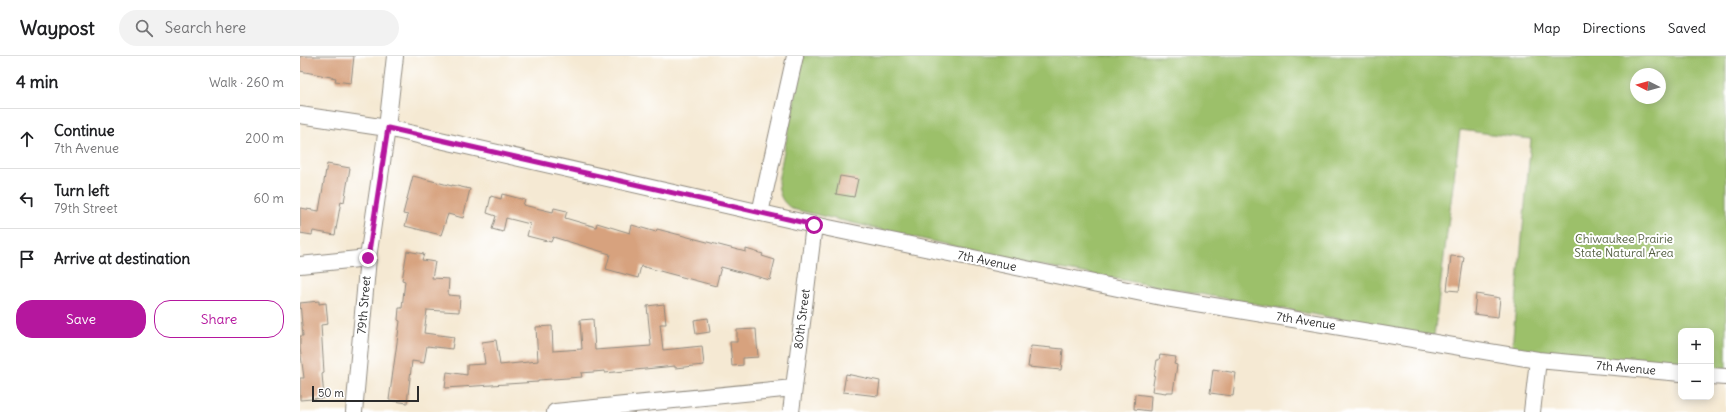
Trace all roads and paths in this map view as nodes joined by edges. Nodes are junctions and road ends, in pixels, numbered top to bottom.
1 (395, 56) edge
2 (795, 56) edge
3 (300, 115) edge
4 (388, 128) junction
5 (760, 213) junction
6 (814, 225) junction
7 (368, 258) junction
8 (300, 265) edge
9 (1538, 360) junction
10 (1678, 373) edge
11 (1714, 376) edge
12 (1726, 377) edge
13 (793, 388) junction
14 (354, 412) edge
15 (555, 412) edge
16 (791, 412) edge
17 (1532, 412) edge

1 - 4 street, 79th Street
2 - 5 street
3 - 4 street, 7th Avenue
4 - 5 street, 7th Avenue
4 - 7 street, 79th Street
5 - 6 street, 7th Avenue
6 - 9 street, 7th Avenue
6 - 13 street, 80th Street
7 - 8 street
7 - 14 street, 79th Street
9 - 10 street, 7th Avenue
9 - 17 street
11 - 12 street
13 - 15 street
13 - 16 street, 80th Street

